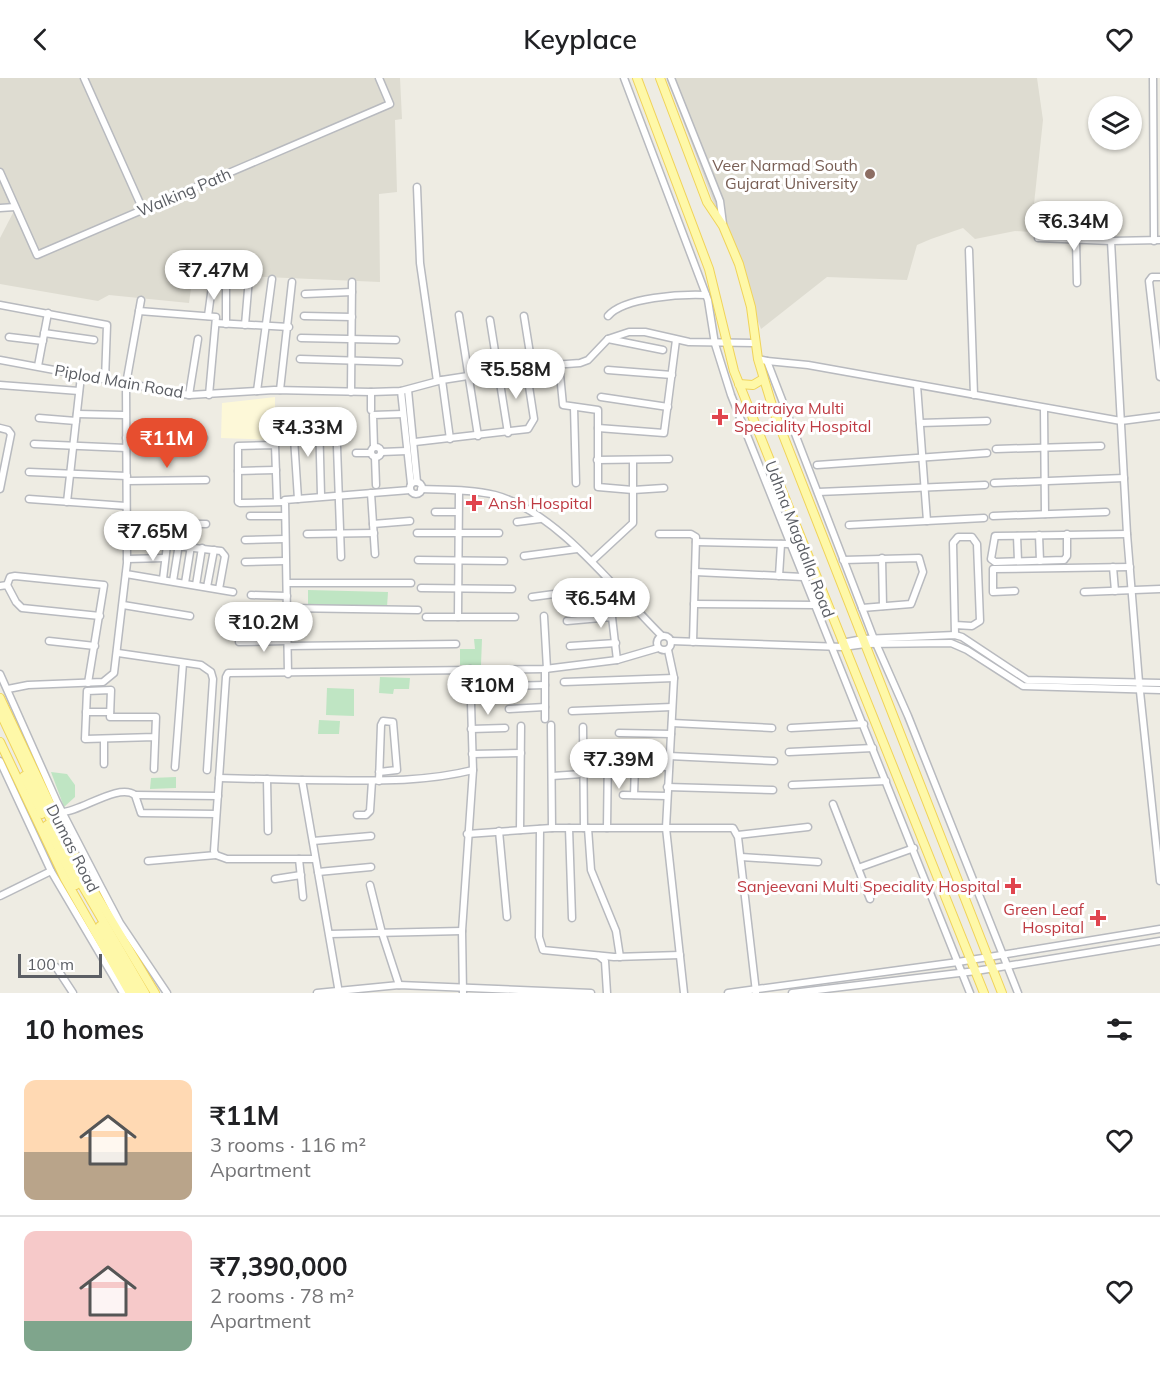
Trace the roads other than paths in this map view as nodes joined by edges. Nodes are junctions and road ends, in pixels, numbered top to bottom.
1 (84, 78) edge
2 (379, 78) edge
3 (624, 78) edge
4 (637, 78) edge
5 (660, 78) edge
6 (671, 78) edge
7 (1152, 78) edge
8 (0, 172) edge
9 (417, 187) dead end
10 (15, 207) junction
11 (0, 208) edge
12 (143, 210) junction
13 (723, 226) junction
14 (1038, 238) dead end
15 (1076, 240) junction
16 (1111, 241) junction
17 (1157, 241) edge
18 (969, 250) dead end
19 (1160, 277) edge
20 (249, 278) dead end
21 (213, 279) dead end
22 (226, 279) dead end
23 (272, 279) dead end
24 (292, 282) dead end
25 (352, 282) dead end
26 (1077, 283) dead end
27 (352, 292) junction
28 (305, 294) dead end
29 (706, 295) junction
30 (141, 300) dead end
31 (0, 305) edge
32 (139, 310) junction
33 (48, 313) junction
34 (459, 315) dead end
35 (208, 316) junction
36 (304, 316) dead end
37 (524, 316) dead end
38 (608, 316) dead end
39 (352, 317) junction
40 (490, 320) dead end
41 (216, 323) junction
42 (226, 324) junction
43 (245, 325) junction
44 (267, 326) junction
45 (289, 327) junction
46 (44, 333) junction
47 (9, 337) dead end
48 (352, 337) junction
49 (301, 338) dead end
50 (198, 339) dead end
51 (609, 339) junction
52 (94, 340) dead end
53 (396, 340) dead end
54 (676, 340) junction
55 (43, 341) junction
56 (727, 343) junction
57 (715, 344) junction
58 (754, 344) junction
59 (663, 350) dead end
60 (300, 359) dead end
61 (758, 359) junction
62 (0, 360) edge
63 (352, 361) junction
64 (767, 361) junction
65 (399, 362) dead end
66 (559, 364) junction
67 (38, 366) junction
68 (529, 367) junction
69 (608, 370) dead end
70 (499, 371) junction
71 (81, 375) junction
72 (672, 375) junction
73 (469, 377) junction
74 (1160, 377) edge
75 (763, 379) junction
76 (105, 380) junction
77 (440, 381) junction
78 (126, 384) junction
79 (739, 384) junction
80 (917, 384) junction
81 (0, 385) edge
82 (280, 390) junction
83 (404, 390) junction
84 (79, 391) junction
85 (257, 391) junction
86 (351, 392) junction
87 (371, 392) junction
88 (189, 395) junction
89 (208, 395) junction
90 (974, 395) junction
91 (601, 397) dead end
92 (574, 407) junction
93 (668, 407) junction
94 (1044, 409) junction
95 (371, 410) dead end
96 (403, 414) junction
97 (124, 415) junction
98 (1160, 416) edge
99 (76, 417) junction
100 (39, 418) dead end
101 (319, 419) dead end
102 (336, 419) dead end
103 (987, 421) dead end
104 (1121, 421) junction
105 (293, 423) dead end
106 (920, 423) junction
107 (0, 428) edge
108 (598, 428) junction
109 (508, 433) junction
110 (478, 436) junction
111 (126, 438) junction
112 (204, 438) dead end
113 (450, 439) junction
114 (415, 442) junction
115 (34, 444) dead end
116 (73, 446) junction
117 (1101, 446) dead end
118 (1045, 447) junction
119 (126, 448) junction
120 (996, 449) dead end
121 (407, 451) junction
122 (375, 452) junction
123 (356, 453) dead end
124 (987, 453) dead end
125 (922, 456) junction
126 (669, 459) dead end
127 (3, 460) edge
128 (597, 460) junction
129 (633, 460) junction
130 (817, 465) dead end
131 (276, 470) junction
132 (238, 471) junction
133 (29, 472) dead end
134 (70, 474) junction
135 (1124, 478) junction
136 (127, 479) junction
137 (206, 480) dead end
138 (1045, 481) junction
139 (576, 483) dead end
140 (994, 483) dead end
141 (376, 485) dead end
142 (413, 485) junction
143 (985, 485) dead end
144 (925, 487) junction
145 (0, 489) edge
146 (421, 489) junction
147 (664, 489) dead end
148 (633, 490) junction
149 (459, 491) junction
150 (818, 492) junction
151 (372, 493) junction
152 (339, 494) junction
153 (321, 495) junction
154 (298, 498) junction
155 (29, 500) dead end
156 (67, 502) junction
157 (280, 502) junction
158 (126, 506) junction
159 (435, 512) dead end
160 (458, 512) junction
161 (1106, 512) dead end
162 (1045, 514) junction
163 (250, 516) dead end
164 (284, 516) junction
165 (993, 516) dead end
166 (984, 518) dead end
167 (541, 519) junction
168 (410, 521) dead end
169 (927, 521) junction
170 (517, 522) dead end
171 (127, 523) junction
172 (206, 524) dead end
173 (373, 524) junction
174 (849, 525) dead end
175 (374, 533) junction
176 (417, 533) dead end
177 (458, 533) junction
178 (499, 533) dead end
179 (307, 534) dead end
180 (341, 534) junction
181 (659, 534) dead end
182 (1067, 534) junction
183 (1127, 534) junction
184 (1039, 535) junction
185 (1017, 536) junction
186 (285, 539) junction
187 (244, 540) dead end
188 (696, 542) junction
189 (179, 544) junction
190 (781, 544) junction
191 (790, 544) junction
192 (191, 546) junction
193 (202, 548) junction
194 (578, 549) junction
195 (214, 550) junction
196 (375, 554) dead end
197 (524, 556) dead end
198 (341, 557) dead end
199 (165, 558) junction
200 (882, 558) junction
201 (127, 559) junction
202 (418, 560) dead end
203 (843, 560) junction
204 (285, 561) junction
205 (458, 561) junction
206 (504, 561) dead end
207 (592, 561) junction
208 (1017, 561) junction
209 (1040, 561) junction
210 (245, 562) dead end
211 (1113, 567) junction
212 (1130, 567) junction
213 (695, 572) junction
214 (126, 574) junction
215 (779, 576) junction
216 (803, 577) junction
217 (163, 579) junction
218 (173, 581) junction
219 (286, 582) junction
220 (184, 583) junction
221 (411, 583) dead end
222 (196, 585) junction
223 (4, 586) edge
224 (613, 586) junction
225 (207, 587) junction
226 (421, 588) dead end
227 (219, 589) junction
228 (458, 589) junction
229 (512, 589) dead end
230 (1160, 589) edge
231 (1132, 590) junction
232 (1016, 591) dead end
233 (1115, 591) junction
234 (232, 592) dead end
235 (1084, 592) dead end
236 (251, 595) dead end
237 (286, 596) junction
238 (532, 597) dead end
239 (694, 604) junction
240 (123, 605) junction
241 (815, 605) junction
242 (883, 606) junction
243 (287, 608) junction
244 (862, 608) junction
245 (418, 610) dead end
246 (100, 616) junction
247 (190, 616) dead end
248 (544, 616) dead end
249 (426, 617) dead end
250 (458, 617) junction
251 (515, 617) dead end
252 (567, 621) dead end
253 (955, 625) junction
254 (955, 635) junction
255 (662, 636) junction
256 (49, 641) dead end
257 (671, 641) junction
258 (864, 641) junction
259 (239, 642) dead end
260 (693, 642) junction
261 (875, 642) junction
262 (287, 643) junction
263 (616, 643) junction
264 (456, 644) dead end
265 (830, 645) junction
266 (842, 645) junction
267 (95, 646) junction
268 (570, 646) dead end
269 (658, 648) junction
270 (668, 650) junction
271 (118, 653) junction
272 (617, 660) junction
273 (183, 663) junction
274 (470, 669) junction
275 (546, 669) junction
276 (0, 674) edge
277 (288, 674) junction
278 (674, 678) junction
279 (88, 682) junction
280 (564, 682) dead end
281 (1160, 683) edge
282 (545, 685) junction
283 (508, 686) dead end
284 (1139, 686) junction
285 (8, 689) junction
286 (1160, 690) edge
287 (87, 691) junction
288 (0, 698) edge
289 (545, 707) junction
290 (672, 707) junction
291 (509, 709) dead end
292 (572, 711) dead end
293 (0, 712) edge
294 (86, 712) junction
295 (110, 712) junction
296 (545, 719) dead end
297 (0, 723) edge
298 (672, 723) junction
299 (864, 724) junction
300 (551, 725) dead end
301 (521, 726) dead end
302 (583, 727) dead end
303 (506, 728) dead end
304 (772, 728) dead end
305 (791, 728) dead end
306 (471, 729) junction
307 (619, 733) dead end
308 (671, 734) junction
309 (155, 737) junction
310 (104, 739) junction
311 (0, 742) edge
312 (873, 748) junction
313 (608, 752) dead end
314 (789, 752) dead end
315 (521, 753) junction
316 (472, 754) junction
317 (669, 756) junction
318 (0, 761) edge
319 (774, 761) dead end
320 (104, 764) dead end
321 (624, 766) dead end
322 (635, 766) junction
323 (175, 767) dead end
324 (668, 768) junction
325 (154, 769) dead end
326 (207, 770) dead end
327 (473, 770) junction
328 (379, 772) junction
329 (582, 774) junction
330 (552, 776) junction
331 (219, 778) junction
332 (267, 779) junction
333 (302, 780) junction
334 (375, 781) junction
335 (886, 781) junction
336 (792, 785) dead end
337 (668, 787) junction
338 (774, 790) dead end
339 (135, 795) junction
340 (623, 795) dead end
341 (634, 795) junction
342 (218, 796) junction
343 (667, 796) junction
344 (833, 804) dead end
345 (1156, 809) edge
346 (64, 812) junction
347 (216, 814) junction
348 (357, 815) dead end
349 (808, 827) dead end
350 (552, 828) junction
351 (570, 828) junction
352 (586, 828) junction
353 (607, 828) junction
354 (666, 828) junction
355 (540, 829) junction
356 (520, 830) junction
357 (268, 831) dead end
358 (499, 831) junction
359 (467, 834) junction
360 (738, 834) junction
361 (372, 836) dead end
362 (313, 841) junction
363 (914, 848) junction
364 (216, 855) junction
365 (741, 857) junction
366 (299, 859) junction
367 (315, 859) junction
368 (148, 861) dead end
369 (818, 862) dead end
370 (371, 867) dead end
371 (858, 868) junction
372 (51, 871) junction
373 (318, 872) junction
374 (301, 875) junction
375 (275, 879) dead end
376 (1160, 881) edge
377 (370, 885) dead end
378 (0, 896) edge
379 (303, 897) dead end
380 (870, 899) dead end
381 (507, 917) dead end
382 (572, 918) dead end
383 (1160, 929) edge
384 (462, 932) junction
385 (382, 933) junction
386 (330, 934) junction
387 (1160, 940) edge
388 (680, 955) junction
389 (599, 956) junction
390 (1003, 956) junction
391 (620, 957) junction
392 (987, 958) junction
393 (972, 960) junction
394 (958, 962) junction
395 (1007, 965) junction
396 (56, 967) dead end
397 (991, 967) junction
398 (976, 971) junction
399 (962, 972) junction
400 (399, 985) junction
401 (463, 990) edge
402 (338, 992) edge
403 (756, 992) edge
404 (73, 993) edge
405 (123, 993) edge
406 (130, 993) edge
407 (137, 993) edge
408 (146, 993) edge
409 (155, 993) edge
410 (167, 993) edge
411 (316, 993) edge
412 (591, 993) edge
413 (607, 993) edge
414 (684, 993) edge
415 (728, 993) edge
416 (792, 993) edge
417 (970, 993) edge
418 (984, 993) edge
419 (1002, 993) edge
420 (1018, 993) edge

1 - 12 street
2 - 12 street, Walking Path
3 - 29 street
4 - 56 main road, Udhna Magdalla Road
5 - 13 main road, Udhna Magdalla Road
6 - 13 street
7 - 17 street
8 - 10 street, Walking Path
9 - 77 street
10 - 11 street
10 - 12 street, Walking Path
13 - 58 main road, Udhna Magdalla Road
14 - 15 street
15 - 16 street
15 - 26 street
16 - 17 street
16 - 104 street
18 - 90 street
19 - 74 street
20 - 43 street
21 - 35 street
22 - 42 street
23 - 44 street
24 - 45 street
25 - 27 street
27 - 28 street
27 - 39 street
29 - 38 street
29 - 57 street
30 - 32 street
31 - 33 street
32 - 35 street
32 - 78 street
33 - 46 street
33 - 76 street
34 - 73 street
35 - 41 street
36 - 39 street
37 - 68 street
39 - 48 street
40 - 70 street
41 - 42 street
41 - 89 street
42 - 43 street
43 - 44 street
44 - 45 street
44 - 85 street
45 - 82 street
46 - 52 street
46 - 55 street
47 - 55 street
48 - 49 street
48 - 53 street
48 - 63 street
50 - 88 street
51 - 54 street, Piplod Main Road
51 - 59 street
51 - 66 street, Piplod Main Road
54 - 57 street, Piplod Main Road
54 - 72 street
55 - 67 street
56 - 57 street, Piplod Main Road
56 - 58 street, Piplod Main Road
56 - 79 main road, Udhna Magdalla Road
57 - 191 street
58 - 61 main road, Udhna Magdalla Road
60 - 63 street
61 - 64 street
61 - 75 main road, Udhna Magdalla Road
62 - 67 street, Piplod Main Road
63 - 65 street
63 - 86 street
64 - 80 street
64 - 150 street
66 - 68 street, Piplod Main Road
66 - 92 street
67 - 71 street, Piplod Main Road
68 - 70 street, Piplod Main Road
68 - 109 street
69 - 72 street
70 - 73 street, Piplod Main Road
70 - 109 street
71 - 76 street, Piplod Main Road
71 - 84 street
72 - 93 street
73 - 77 street, Piplod Main Road
73 - 110 street
75 - 79 main road
75 - 258 main road, Udhna Magdalla Road
76 - 78 street, Piplod Main Road
77 - 83 street, Piplod Main Road
77 - 113 street
78 - 88 street, Piplod Main Road
78 - 97 street
79 - 266 main road, Udhna Magdalla Road
80 - 90 street
80 - 106 street
81 - 84 street
82 - 85 street, Piplod Main Road
82 - 86 street, Piplod Main Road
83 - 87 street, Piplod Main Road
83 - 96 street
83 - 114 street
84 - 99 street
85 - 89 street, Piplod Main Road
86 - 87 street, Piplod Main Road
87 - 95 street
88 - 89 street, Piplod Main Road
90 - 94 street
91 - 93 street
92 - 108 street
92 - 139 street
93 - 108 street
94 - 104 street
94 - 118 street
96 - 121 street
96 - 122 street
97 - 99 street
97 - 111 street
98 - 104 street
99 - 100 street
99 - 116 street
101 - 153 street
102 - 152 street
103 - 106 street
104 - 135 street
105 - 154 street
106 - 125 street
107 - 127 street
108 - 128 street
109 - 110 street
110 - 113 street
111 - 112 street
111 - 119 street
113 - 114 street
114 - 142 street
115 - 116 street
116 - 119 street
116 - 134 street
117 - 118 street
118 - 120 street
118 - 138 street
119 - 136 street
121 - 122 street
121 - 142 street
122 - 123 street
122 - 141 street
124 - 125 street
125 - 130 street
125 - 144 street
126 - 129 street
127 - 145 street
128 - 129 street
128 - 148 street
129 - 148 street
131 - 132 street
131 - 132 street
131 - 157 street
132 - 157 street
133 - 134 street
134 - 136 street
134 - 156 street
135 - 138 street
135 - 183 street
136 - 137 street
136 - 158 street
138 - 140 street
138 - 162 street
142 - 146 street
142 - 146 street
142 - 151 street
143 - 144 street
144 - 150 street
144 - 169 street
146 - 149 street
147 - 148 street
148 - 207 street
149 - 160 street
149 - 167 street
150 - 203 street
151 - 152 street
151 - 173 street
152 - 153 street
152 - 180 street
153 - 154 street
154 - 157 street
155 - 156 street
156 - 158 street
157 - 164 street
158 - 171 street
159 - 160 street
160 - 177 street
161 - 162 street
162 - 165 street
163 - 164 street
164 - 186 street
166 - 169 street
167 - 170 street
167 - 194 street
168 - 173 street
169 - 174 street
171 - 172 street
171 - 201 street
173 - 175 street
175 - 180 street
175 - 196 street
176 - 177 street
177 - 178 street
177 - 205 street
179 - 180 street
180 - 198 street
181 - 188 street
182 - 183 street
182 - 184 street
182 - 209 street
183 - 212 street
184 - 185 street
184 - 209 street
185 - 208 street
185 - 208 street
186 - 187 street
186 - 204 street
188 - 190 street
188 - 213 street
189 - 192 street
189 - 199 street
189 - 218 street
190 - 191 street
190 - 215 street
191 - 216 street
192 - 193 street
192 - 220 street
193 - 195 street
193 - 222 street
194 - 197 street
194 - 207 street
195 - 225 street
195 - 227 street
199 - 201 street
199 - 217 street
200 - 203 street
200 - 242 street
200 - 242 street
201 - 214 street
202 - 205 street
203 - 244 street
204 - 210 street
204 - 219 street
205 - 206 street
205 - 228 street
207 - 224 street
208 - 209 street
211 - 212 street
211 - 232 street
211 - 233 street
212 - 231 street
213 - 215 street
213 - 239 street
214 - 217 street
214 - 240 street
215 - 216 street
216 - 241 street
217 - 218 street
218 - 220 street
219 - 221 street
219 - 237 street
220 - 222 street
222 - 225 street
223 - 246 street
223 - 246 street
224 - 238 street
224 - 255 street
225 - 227 street
226 - 228 street
227 - 234 street
228 - 229 street
228 - 250 street
230 - 231 street
231 - 233 street
231 - 284 street
233 - 235 street
236 - 237 street
237 - 243 street
239 - 241 street
239 - 260 street
240 - 247 street
240 - 271 street
241 - 265 street
242 - 244 street
243 - 245 street
243 - 262 street
244 - 261 street
246 - 267 street
248 - 275 street
249 - 250 street
250 - 251 street
252 - 263 street
253 - 253 street
253 - 254 street
254 - 261 street
254 - 284 street
255 - 257 street
255 - 269 street
256 - 267 street
257 - 260 street
257 - 270 street
258 - 261 street
258 - 266 street
258 - 392 main road, Udhna Magdalla Road
259 - 262 street
260 - 265 street
261 - 284 street
261 - 390 street
262 - 264 street
262 - 277 street
263 - 268 street
263 - 272 street
265 - 266 street
265 - 299 street
266 - 393 main road, Udhna Magdalla Road
267 - 279 street
269 - 270 street
269 - 272 street
270 - 278 street
271 - 273 street
271 - 279 street
272 - 275 street
273 - 323 street
273 - 326 street
274 - 275 street
274 - 277 street
274 - 306 street
275 - 282 street
276 - 285 street
277 - 331 street
278 - 280 street
278 - 290 street
279 - 285 street
279 - 287 street
281 - 284 street
282 - 283 street
282 - 289 street
284 - 286 street
284 - 345 street
285 - 346 street
287 - 294 street
287 - 295 street
288 - 409 main road, Dumas Road
289 - 291 street
289 - 296 street
290 - 292 street
290 - 298 street
293 - 408 main road
294 - 295 street
294 - 310 street
295 - 309 street
297 - 407 main road
298 - 304 street
298 - 308 street
299 - 305 street
299 - 312 street
300 - 330 street
301 - 315 street
302 - 329 street
303 - 306 street
306 - 316 street
307 - 308 street
308 - 317 street
309 - 310 street
309 - 325 street
310 - 320 street
311 - 406 main road, Dumas Road
312 - 314 street
312 - 335 street
313 - 353 street
315 - 316 street
315 - 356 street
316 - 327 street
317 - 319 street
317 - 324 street
318 - 372 street
321 - 322 street
322 - 324 street
322 - 341 street
324 - 337 street
327 - 334 street
327 - 359 street
328 - 328 street
328 - 334 street
329 - 330 street
329 - 352 street
330 - 350 street
331 - 332 street
331 - 342 street
332 - 333 street
332 - 357 street
333 - 334 street
333 - 362 street
334 - 348 street
335 - 336 street
335 - 363 street
337 - 338 street
337 - 343 street
339 - 342 street
339 - 346 street
339 - 347 street
340 - 341 street
341 - 343 street
342 - 347 street
343 - 354 street
344 - 371 street
345 - 376 street
346 - 410 street
347 - 364 street
349 - 360 street
350 - 351 street
350 - 355 street
351 - 352 street
351 - 382 street
352 - 353 street
352 - 391 street
353 - 354 street
354 - 360 street
354 - 388 street
355 - 356 street
355 - 389 street
356 - 358 street
358 - 359 street
358 - 381 street
359 - 384 street
360 - 365 street
361 - 362 street
362 - 367 street
363 - 371 street
363 - 394 street
364 - 366 street
364 - 368 street
365 - 369 street
365 - 403 street
366 - 367 street
366 - 374 street
367 - 373 street
370 - 373 street
371 - 380 street
372 - 378 street
372 - 405 street
373 - 386 street
374 - 375 street
374 - 379 street
377 - 385 street
383 - 390 street
384 - 385 street
384 - 401 street
385 - 386 street
385 - 400 street
386 - 402 street
387 - 395 street
388 - 391 street
388 - 414 street
389 - 391 street
389 - 413 street
390 - 392 street
390 - 395 street
392 - 393 street
392 - 397 main road, Udhna Magdalla Road
393 - 394 street
393 - 398 main road, Udhna Magdalla Road
394 - 399 street
394 - 403 street
395 - 397 street
395 - 420 street
396 - 404 street
397 - 398 street
397 - 419 main road, Udhna Magdalla Road
398 - 399 street
398 - 418 main road, Udhna Magdalla Road
399 - 416 street
399 - 417 street
400 - 401 street
400 - 402 street
401 - 412 street
402 - 411 street
403 - 415 street

